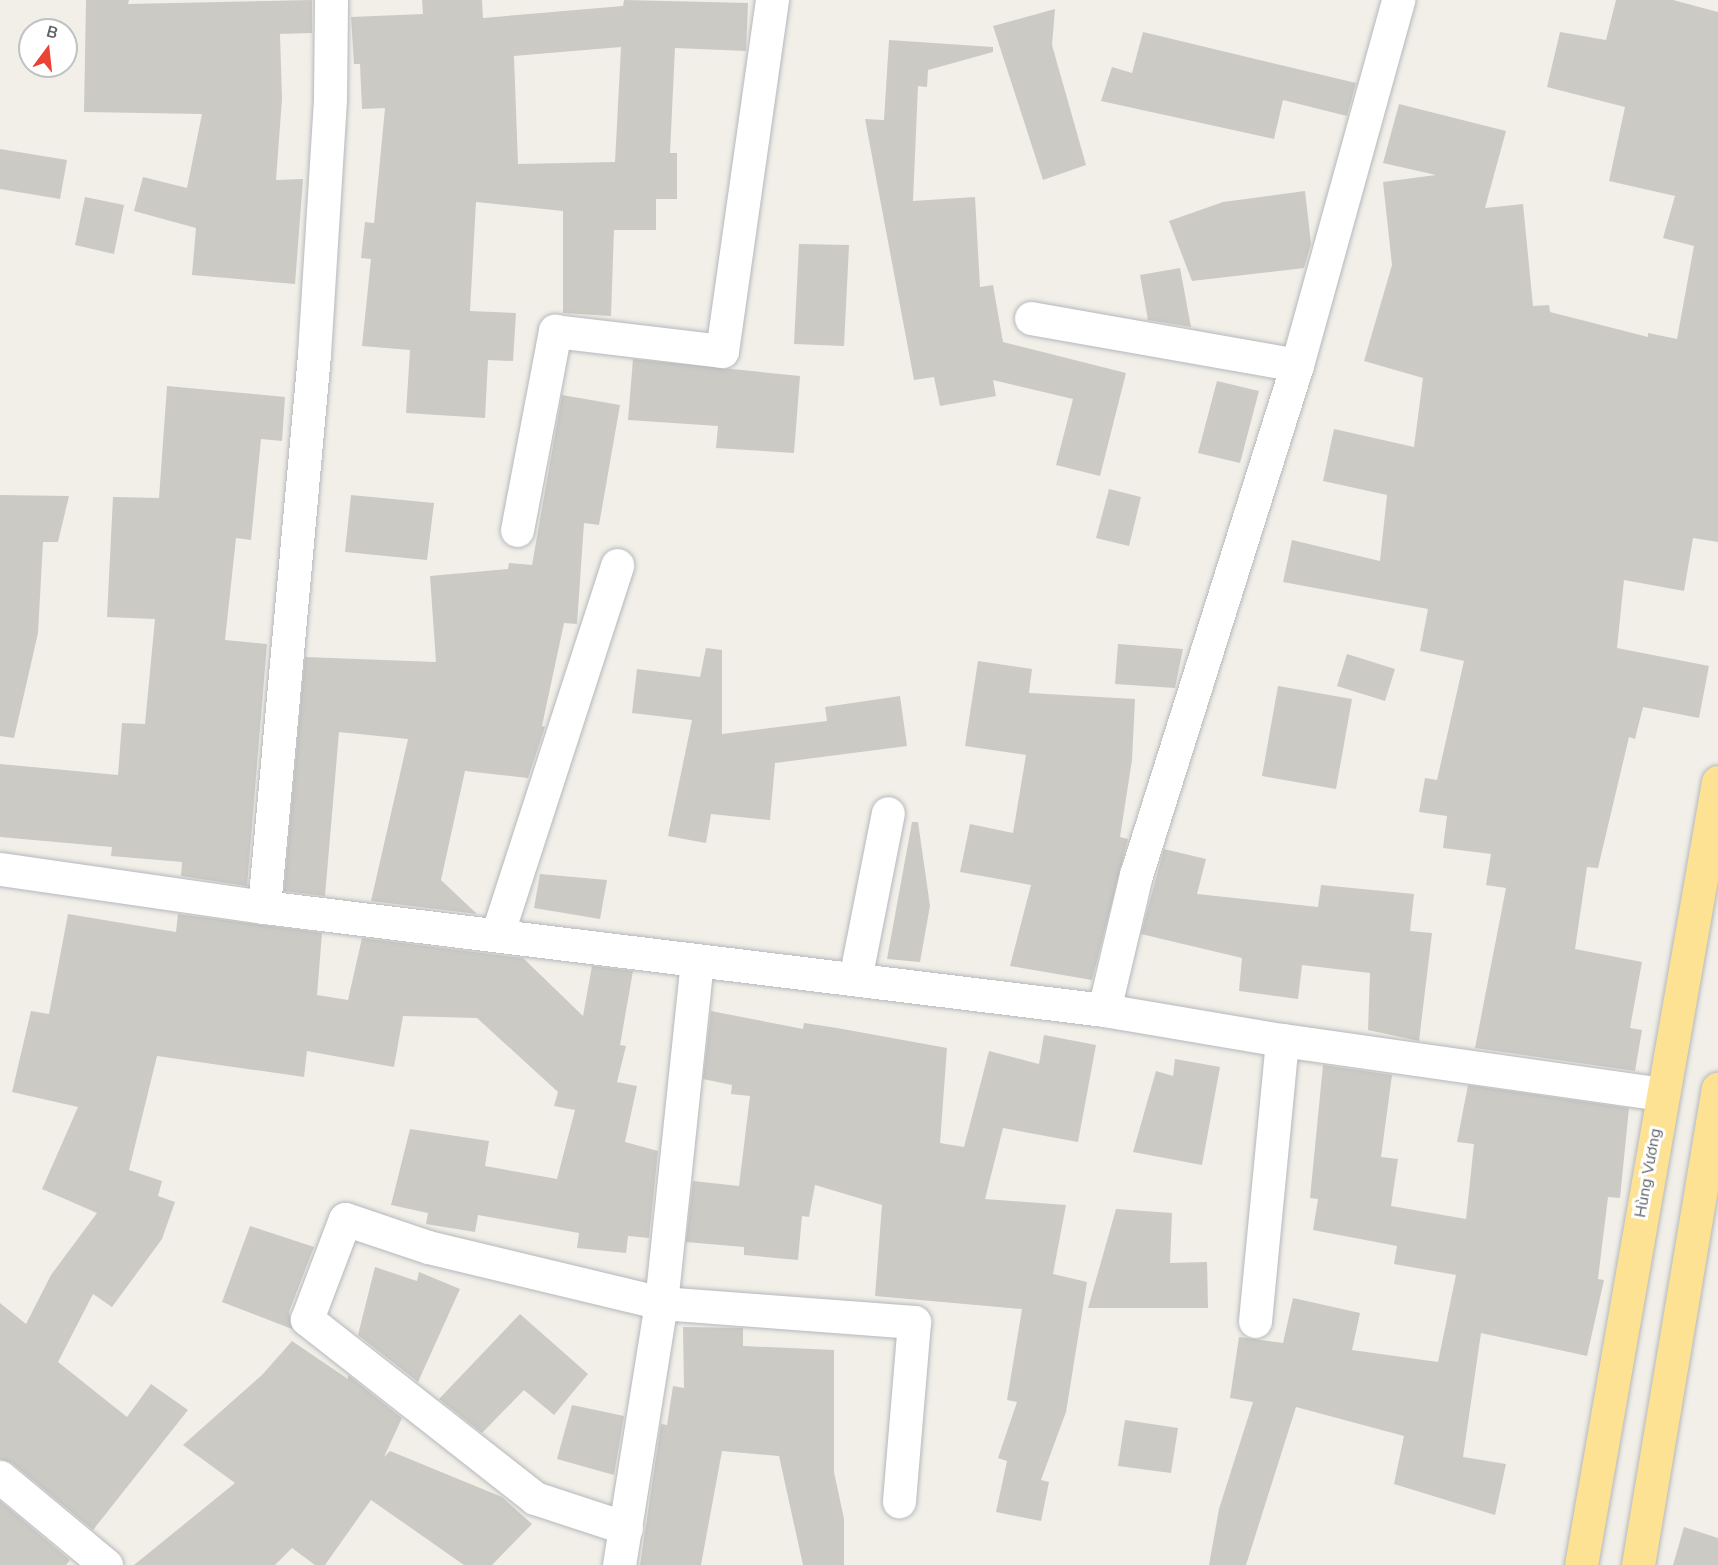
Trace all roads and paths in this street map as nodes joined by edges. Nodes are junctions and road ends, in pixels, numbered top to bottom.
1 (331, 0) edge
2 (772, 0) edge
3 (1398, 0) edge
4 (1031, 318) dead end
5 (1297, 365) junction
6 (517, 530) dead end
7 (617, 565) dead end
8 (1718, 782) edge
9 (888, 813) dead end
10 (0, 869) edge
11 (264, 907) junction
12 (497, 935) junction
13 (697, 962) junction
14 (855, 979) junction
15 (1104, 1010) junction
16 (1282, 1040) junction
17 (1718, 1089) edge
18 (1662, 1094) junction
19 (661, 1302) junction
20 (1256, 1321) dead end
21 (0, 1477) edge
22 (899, 1501) dead end
23 (626, 1528) junction
24 (106, 1565) edge
25 (619, 1565) edge
26 (1581, 1565) edge
27 (1638, 1565) edge

1 - 11 street
2 - 6 street
3 - 5 street
4 - 5 street
5 - 15 street
7 - 12 street
8 - 18 highway, Hùng Vương
9 - 14 street
10 - 11 street
11 - 12 street
12 - 13 street
13 - 14 street
13 - 19 street
14 - 15 street
15 - 16 street
16 - 18 street
16 - 20 street
17 - 27 highway
18 - 26 highway, Hùng Vương
19 - 22 street
19 - 23 street
19 - 23 street
21 - 24 street
23 - 25 street

